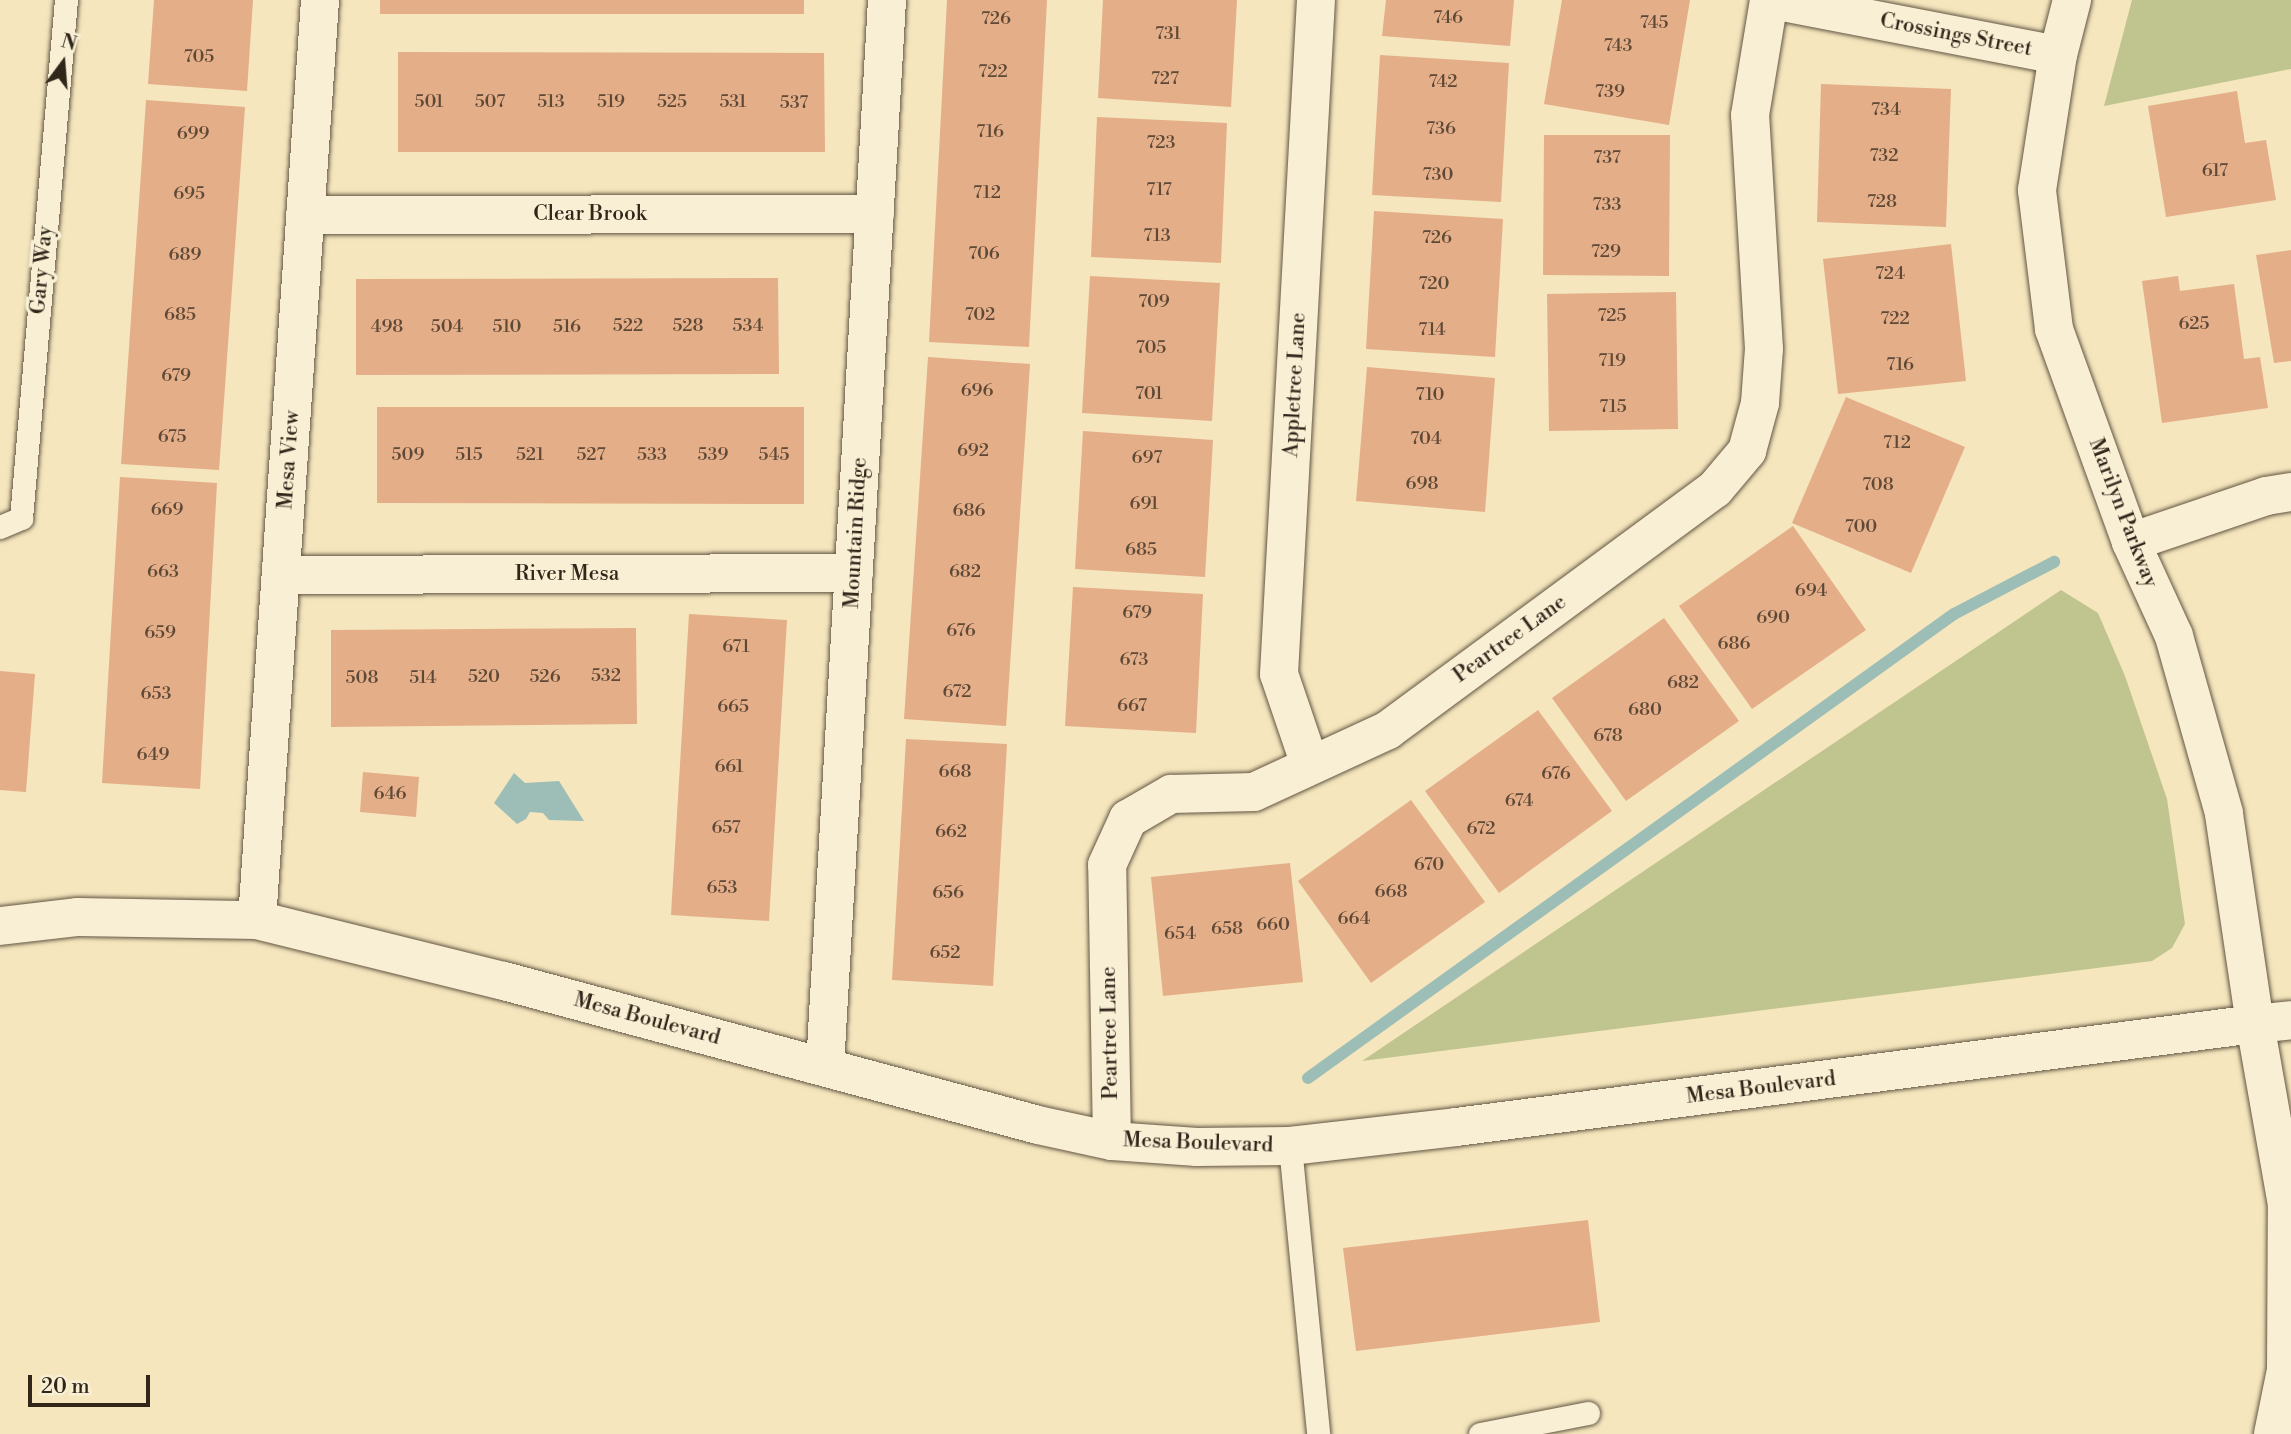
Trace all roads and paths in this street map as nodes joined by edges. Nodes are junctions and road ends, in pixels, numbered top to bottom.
1 (66, 0) edge
2 (320, 0) edge
3 (887, 0) edge
4 (1316, 0) edge
5 (1771, 0) edge
6 (2072, 0) edge
7 (2058, 55) junction
8 (875, 214) junction
9 (305, 215) junction
10 (2291, 492) edge
11 (0, 527) edge
12 (2131, 542) junction
13 (854, 573) junction
14 (281, 575) junction
15 (1310, 765) junction
16 (257, 920) junction
17 (0, 926) edge
18 (2273, 1022) edge
19 (825, 1066) junction
20 (1112, 1141) junction
21 (1290, 1146) junction
22 (1588, 1413) dead end
23 (1318, 1434) edge
24 (1480, 1434) edge
25 (2273, 1434) edge

1 - 11 lane, Gary Way
2 - 9 street, Mesa View
3 - 8 street, Mountain Ridge
4 - 15 street, Appletree Lane
5 - 7 street, Crossings Street
5 - 15 street, Peartree Lane
6 - 7 street, Marilyn Parkway
7 - 12 street, Marilyn Parkway
8 - 9 street, Clear Brook
8 - 13 street, Mountain Ridge
9 - 14 street, Mesa View
10 - 12 street
12 - 18 street, Marilyn Parkway
13 - 14 street, River Mesa
13 - 19 street, Mountain Ridge
14 - 16 street, Mesa View
15 - 20 street, Peartree Lane
16 - 17 street, Mesa Boulevard
16 - 19 street, Mesa Boulevard
18 - 21 street, Mesa Boulevard
18 - 25 street, Marilyn Parkway
19 - 20 street, Mesa Boulevard
20 - 21 street, Mesa Boulevard
21 - 23 lane
22 - 24 lane

